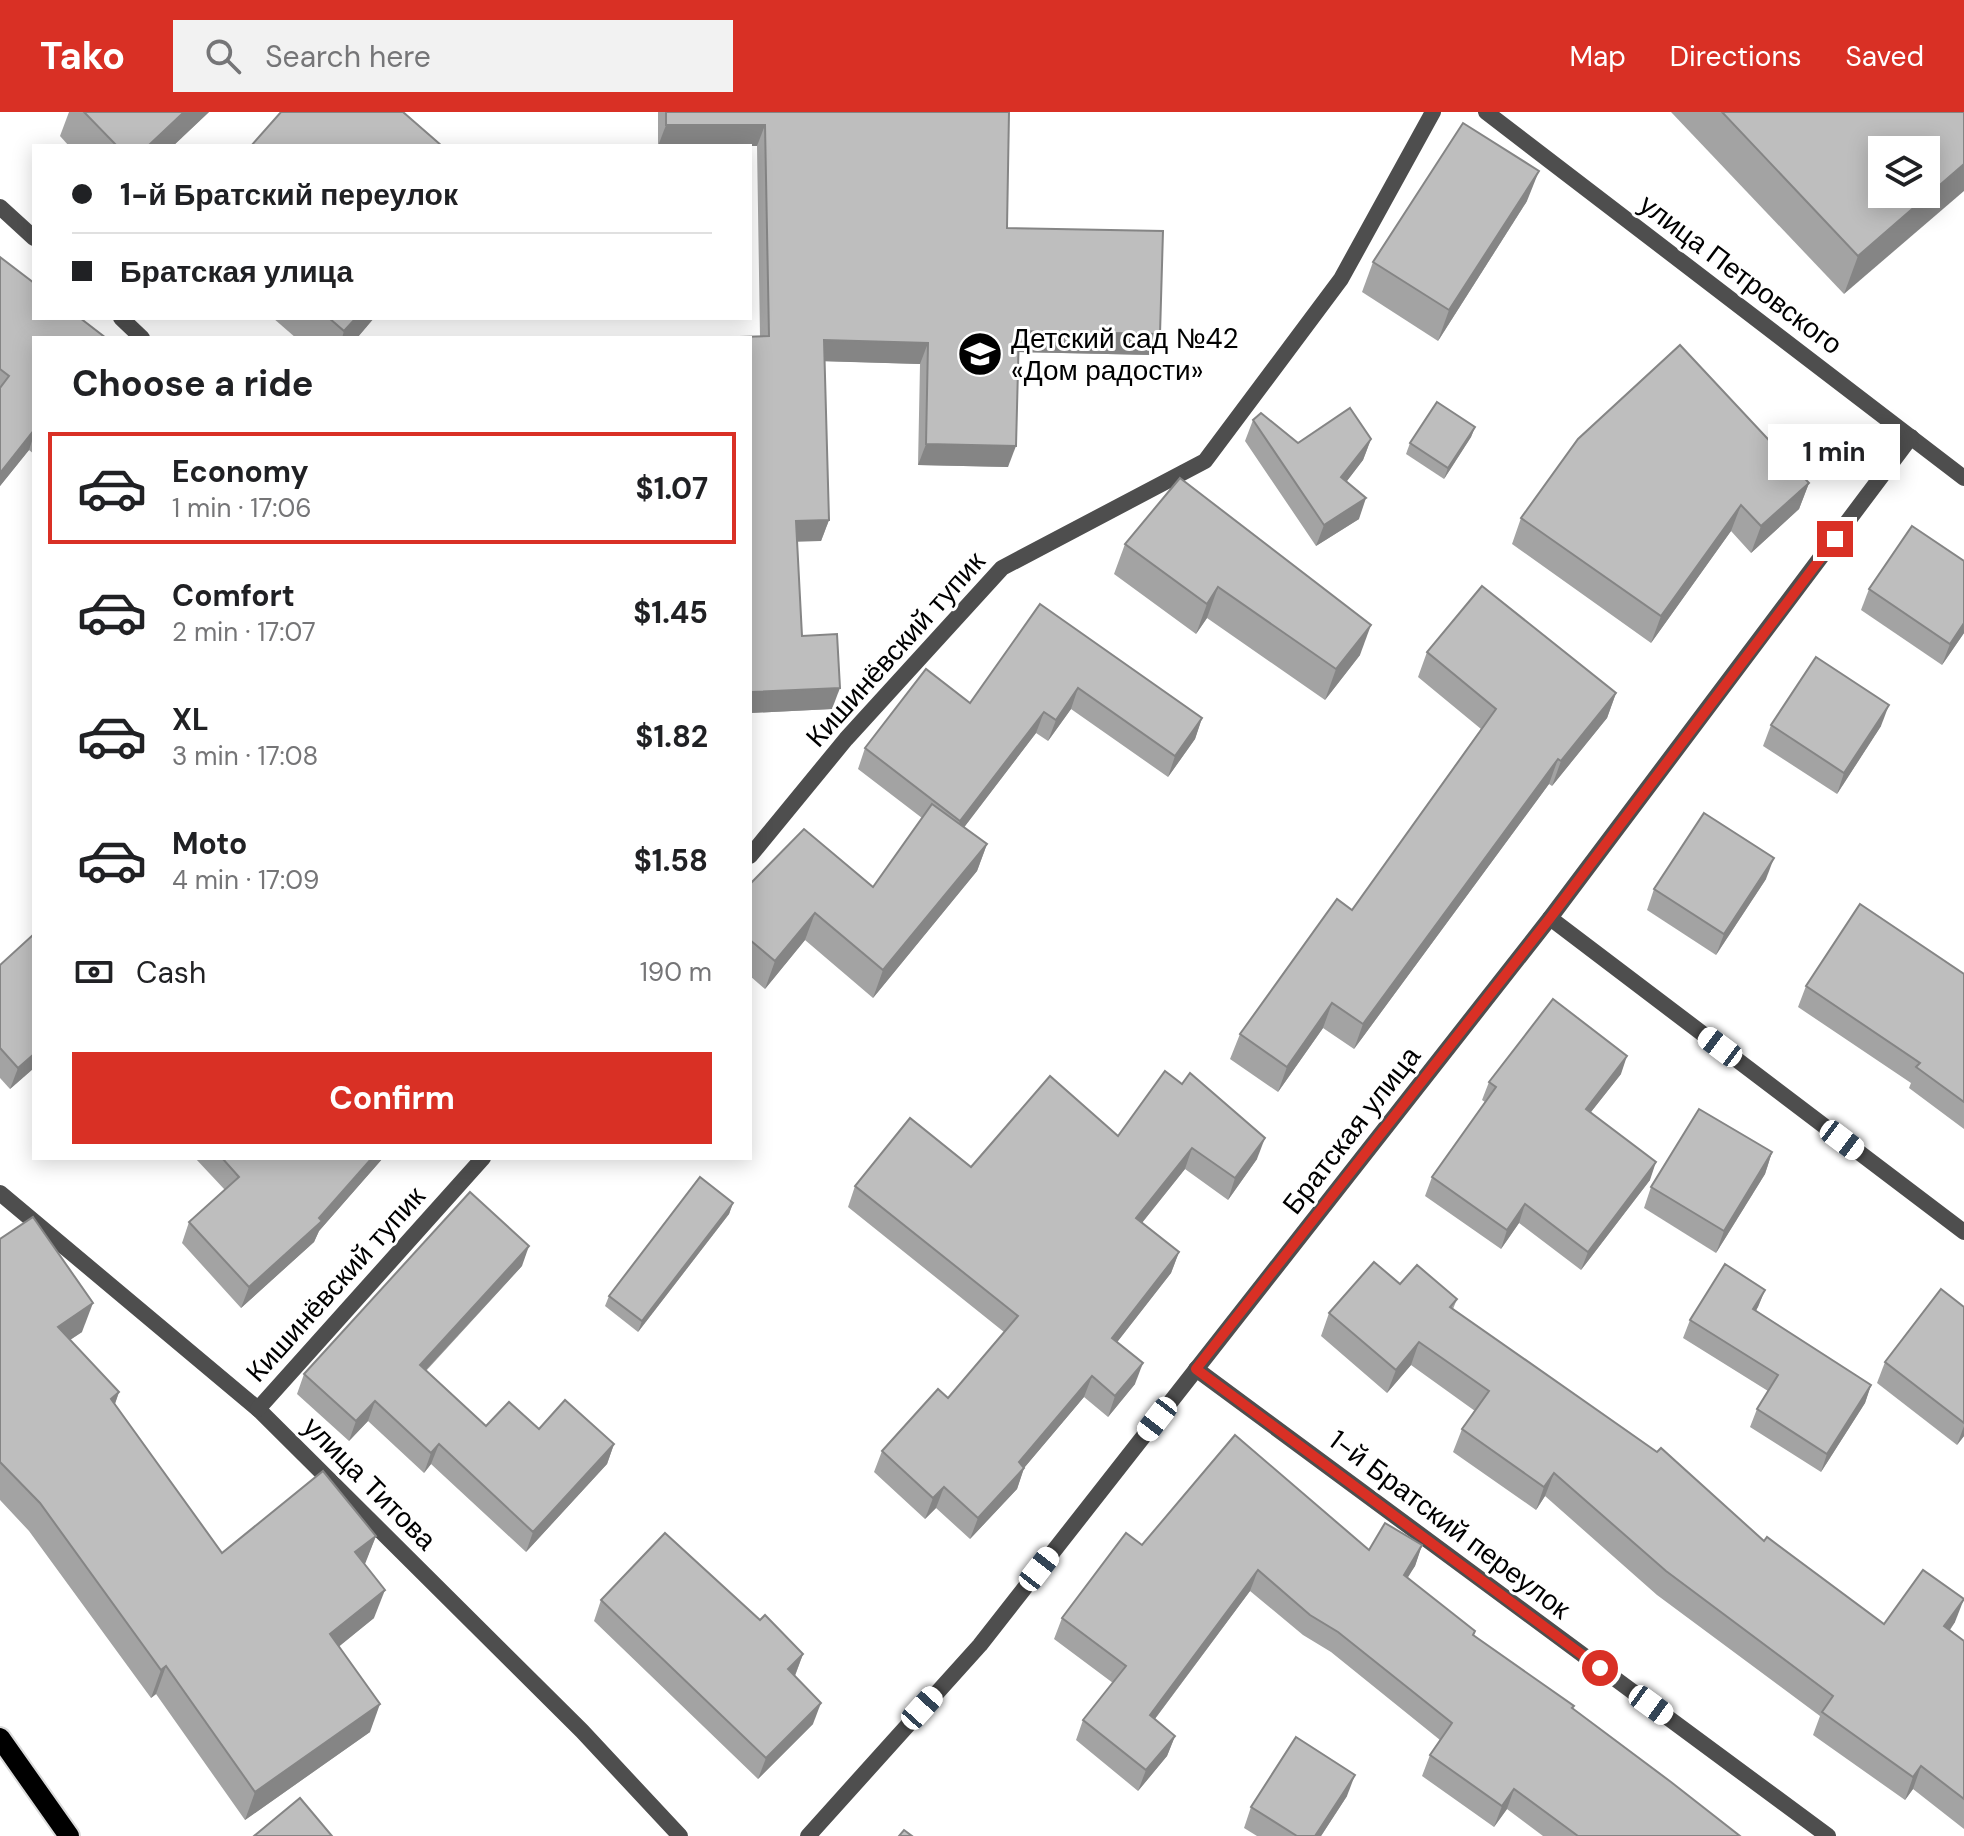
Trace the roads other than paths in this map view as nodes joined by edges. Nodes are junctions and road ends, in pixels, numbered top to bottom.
1 (1433, 112) edge
2 (1486, 112) edge
3 (0, 207) edge
4 (32, 236) edge
5 (123, 320) edge
6 (140, 336) edge
7 (1911, 437) junction
8 (1964, 478) edge
9 (752, 830) edge
10 (765, 839) junction
11 (752, 854) edge
12 (1550, 918) junction
13 (481, 1160) edge
14 (0, 1193) edge
15 (1964, 1232) edge
16 (1196, 1369) junction
17 (258, 1409) junction
18 (0, 1738) edge
19 (69, 1836) edge
20 (680, 1836) edge
21 (808, 1836) edge
22 (1828, 1836) edge

1 - 10 street, Кишинёвский тупик
2 - 7 street, улица Петровского
3 - 4 street
5 - 6 street
7 - 8 street, улица Петровского
7 - 12 street, Братская улица
9 - 10 street
10 - 11 street, Кишинёвский тупик
12 - 15 street
12 - 16 street, Братская улица
13 - 17 street, Кишинёвский тупик
14 - 17 street, улица Титова
16 - 21 street, Братская улица
16 - 22 street, 1-й Братский переулок
17 - 20 street, улица Титова
18 - 19 main road

